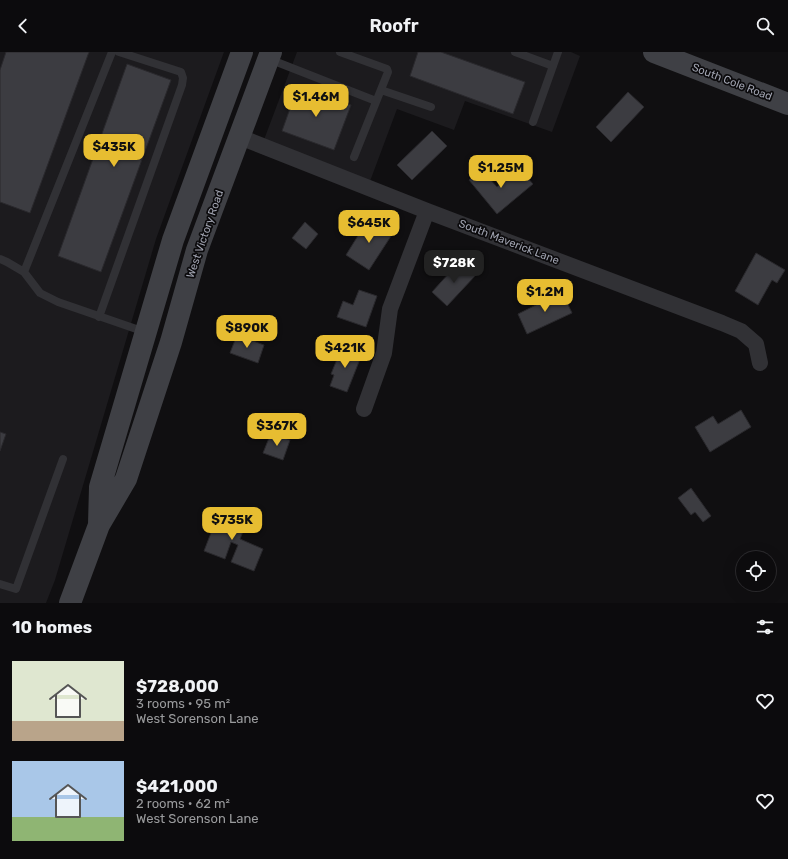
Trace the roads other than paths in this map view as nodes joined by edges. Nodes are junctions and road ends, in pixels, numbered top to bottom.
1 (112, 52) edge
2 (122, 52) edge
3 (242, 52) edge
4 (340, 52) edge
5 (515, 52) edge
6 (558, 52) edge
7 (654, 52) edge
8 (270, 56) edge
9 (362, 56) edge
10 (553, 66) junction
11 (381, 90) junction
12 (376, 101) junction
13 (788, 104) edge
14 (431, 107) dead end
15 (533, 122) dead end
16 (240, 138) junction
17 (354, 157) dead end
18 (427, 211) junction
19 (0, 259) edge
20 (24, 272) junction
21 (99, 317) junction
22 (146, 332) junction
23 (760, 363) dead end
24 (129, 387) junction
25 (364, 409) dead end
26 (146, 418) junction
27 (63, 459) dead end
28 (126, 479) junction
29 (99, 525) junction
30 (0, 584) edge
31 (70, 603) edge

1 - 20 lane
2 - 21 lane
3 - 22 main road, West Victory Road
4 - 9 lane
5 - 10 lane
6 - 10 lane
7 - 13 main road, South Cole Road
8 - 12 lane
8 - 16 main road, West Victory Road
9 - 11 lane
10 - 15 lane
11 - 12 lane
11 - 14 lane
12 - 17 lane
16 - 18 street, South Maverick Lane
16 - 26 main road, West Victory Road
18 - 23 street, South Maverick Lane
18 - 25 street
19 - 20 lane
20 - 21 lane
21 - 22 lane
22 - 24 main road, West Victory Road
22 - 26 main road, West Victory Road
24 - 28 main road, West Victory Road
24 - 29 main road, West Victory Road
26 - 28 main road, West Victory Road
27 - 30 lane
28 - 29 main road, West Victory Road
29 - 31 main road, West Victory Road

